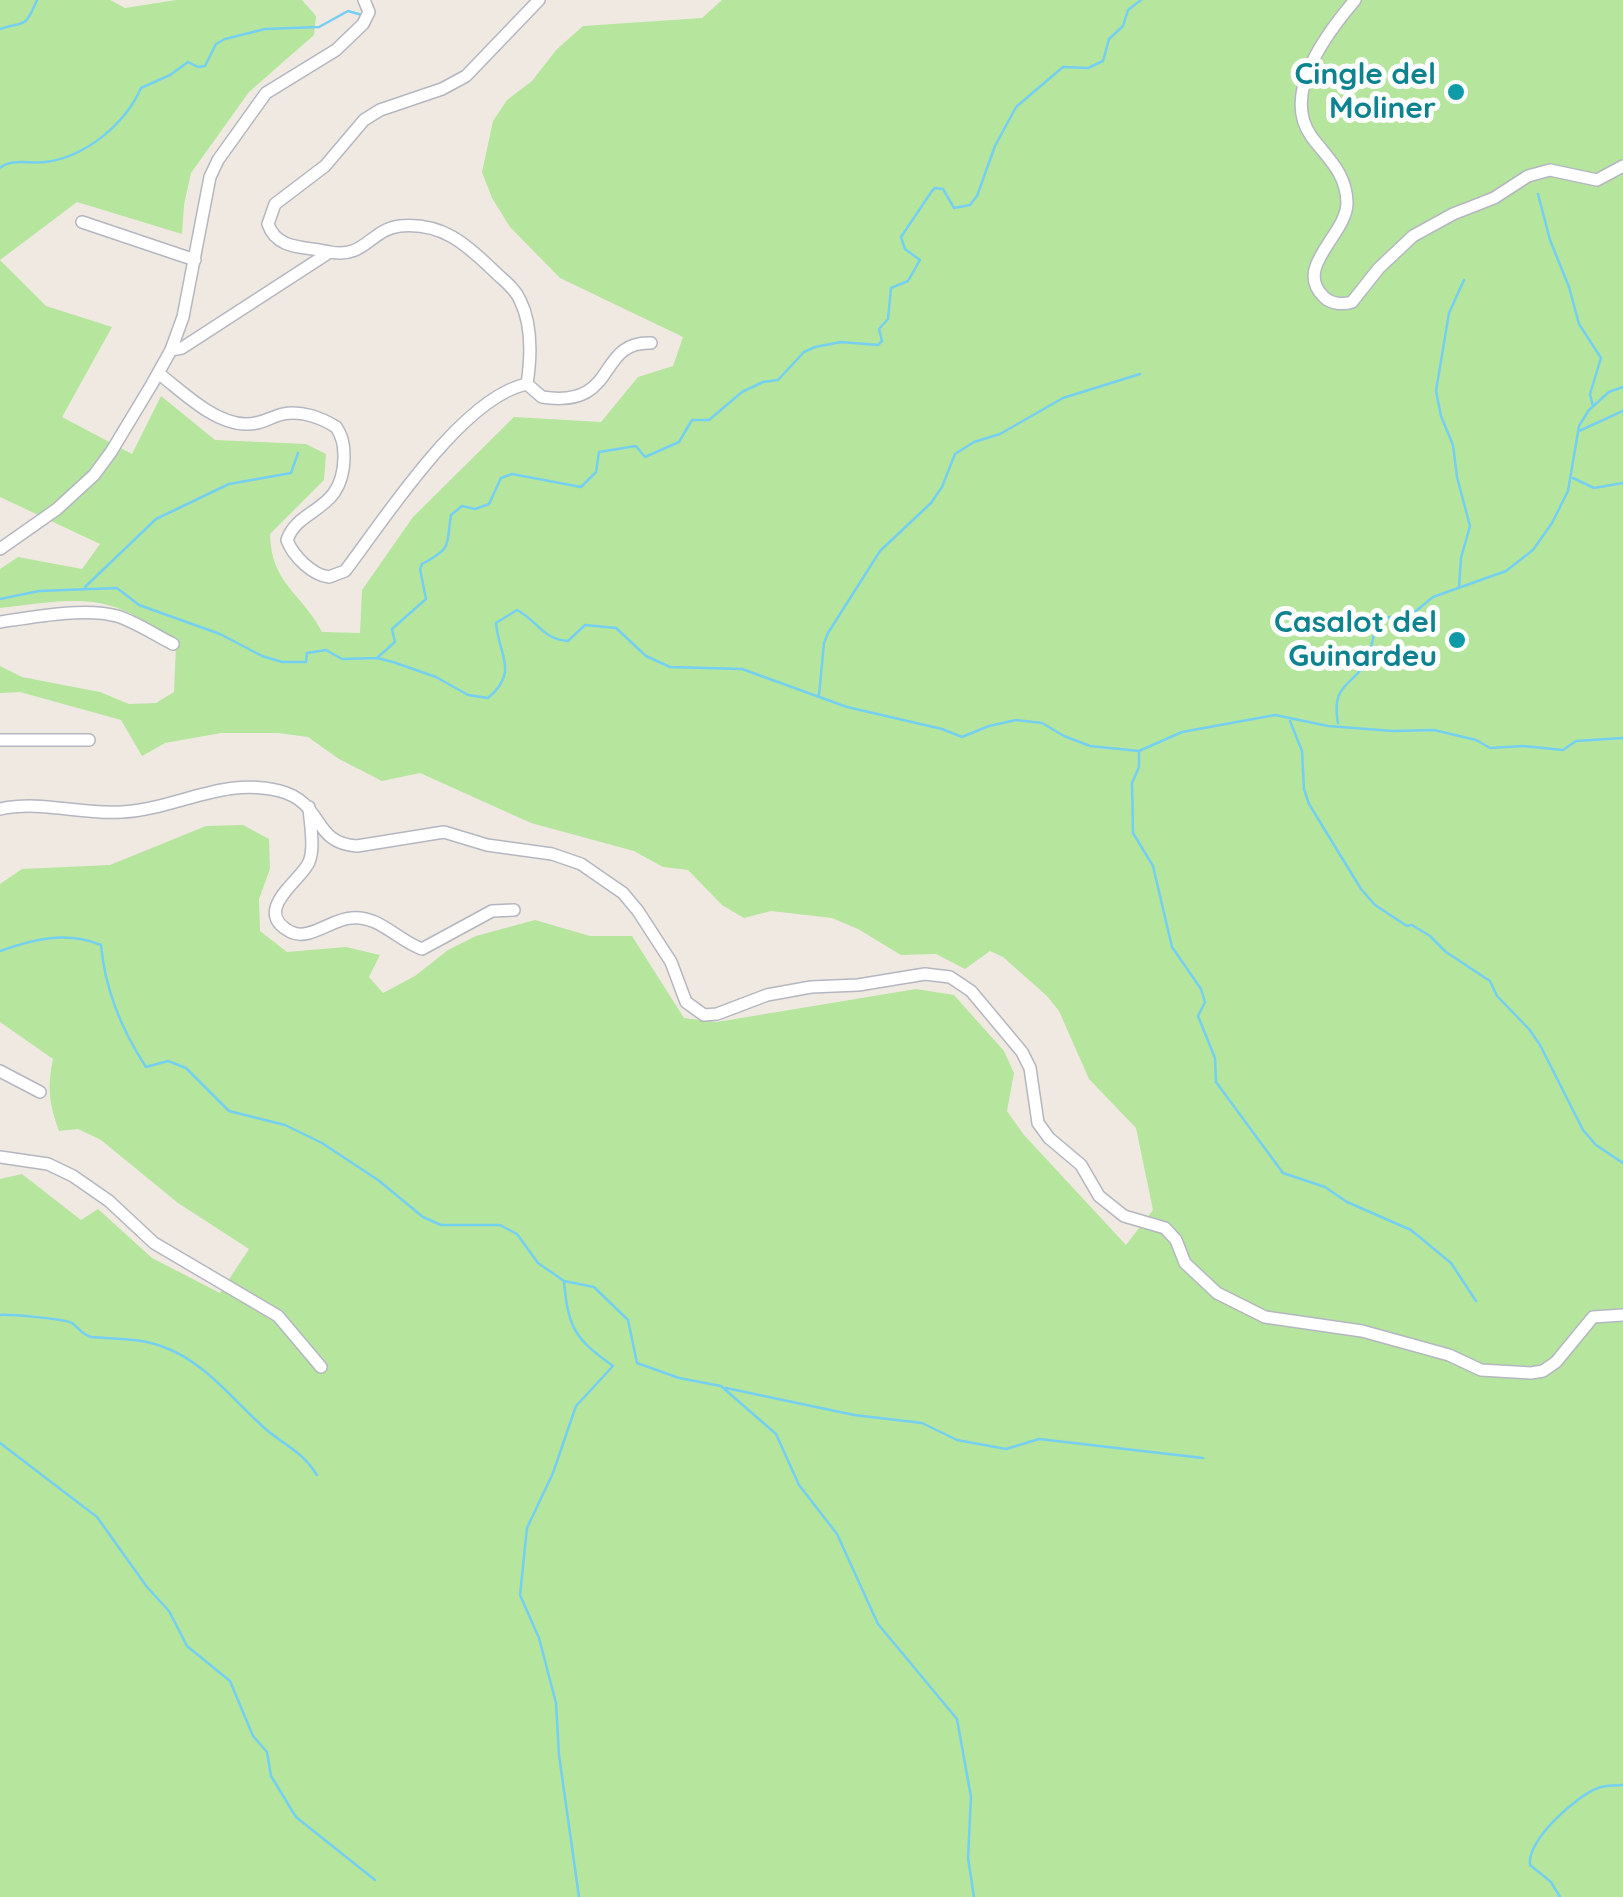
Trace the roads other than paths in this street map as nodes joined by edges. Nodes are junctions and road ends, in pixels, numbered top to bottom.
1 (364, 0) edge
2 (539, 0) edge
3 (1355, 0) edge
4 (1623, 166) edge
5 (82, 222) dead end
6 (330, 252) junction
7 (195, 260) junction
8 (651, 343) dead end
9 (171, 350) junction
10 (158, 372) junction
11 (527, 384) junction
12 (0, 549) edge
13 (0, 622) edge
14 (172, 644) dead end
15 (0, 740) edge
16 (89, 740) dead end
17 (309, 807) junction
18 (0, 809) edge
19 (514, 910) dead end
20 (0, 1071) edge
21 (40, 1092) dead end
22 (0, 1157) edge
23 (1623, 1315) edge
24 (321, 1367) dead end

1 - 7 street
2 - 6 street
3 - 4 street
5 - 7 street
6 - 9 street
6 - 11 street
7 - 9 street
8 - 11 street
9 - 10 street
10 - 11 street
10 - 12 street
13 - 14 street
15 - 16 street
17 - 18 street
17 - 19 street
17 - 23 street
20 - 21 street
22 - 24 street

